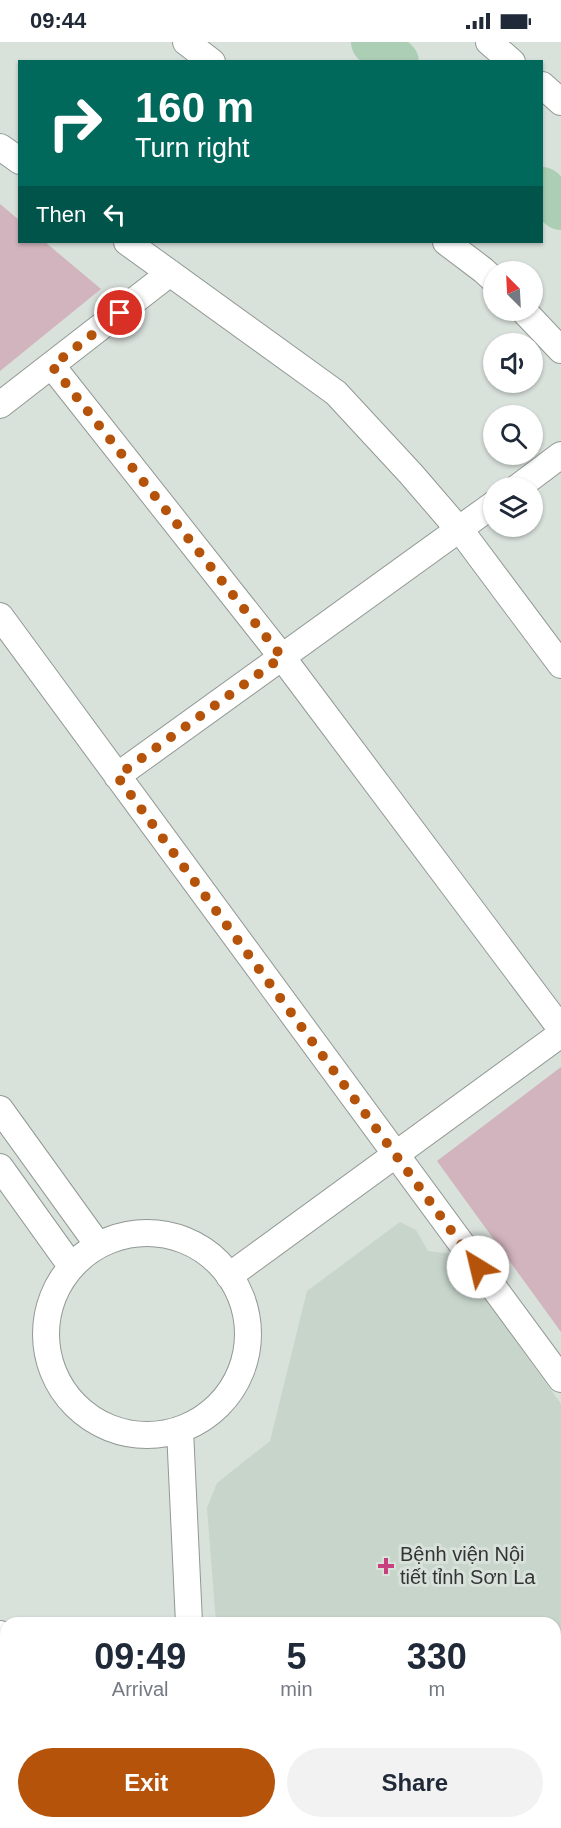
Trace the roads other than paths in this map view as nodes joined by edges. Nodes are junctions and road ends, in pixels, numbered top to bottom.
1 (186, 42) edge
2 (489, 42) edge
3 (209, 60) edge
4 (511, 60) edge
5 (543, 87) edge
6 (561, 102) edge
7 (0, 147) edge
8 (18, 160) edge
9 (128, 243) edge
10 (447, 243) edge
11 (483, 270) edge
12 (170, 273) junction
13 (533, 321) edge
14 (561, 350) edge
15 (52, 366) junction
16 (0, 405) edge
17 (561, 456) edge
18 (532, 477) edge
19 (483, 512) edge
20 (458, 530) junction
21 (0, 616) edge
22 (282, 657) junction
23 (561, 665) edge
24 (117, 776) junction
25 (561, 1029) edge
26 (561, 1034) edge
27 (0, 1109) edge
28 (396, 1155) junction
29 (0, 1167) edge
30 (98, 1245) junction
31 (71, 1266) junction
32 (229, 1276) junction
33 (561, 1380) edge
34 (180, 1430) junction
35 (185, 1617) edge

1 - 3 street
2 - 4 street
5 - 6 street
7 - 8 street
9 - 12 street
10 - 11 street
12 - 15 street
12 - 20 street
13 - 14 street
15 - 16 street
15 - 22 street
17 - 18 street
19 - 20 street
20 - 22 street
20 - 23 street
21 - 24 street
22 - 24 street
22 - 25 street
24 - 28 street
26 - 28 street
27 - 30 street
28 - 32 street
28 - 33 street
29 - 31 street
30 - 31 street
30 - 32 street
31 - 34 street
32 - 34 street
34 - 35 street

